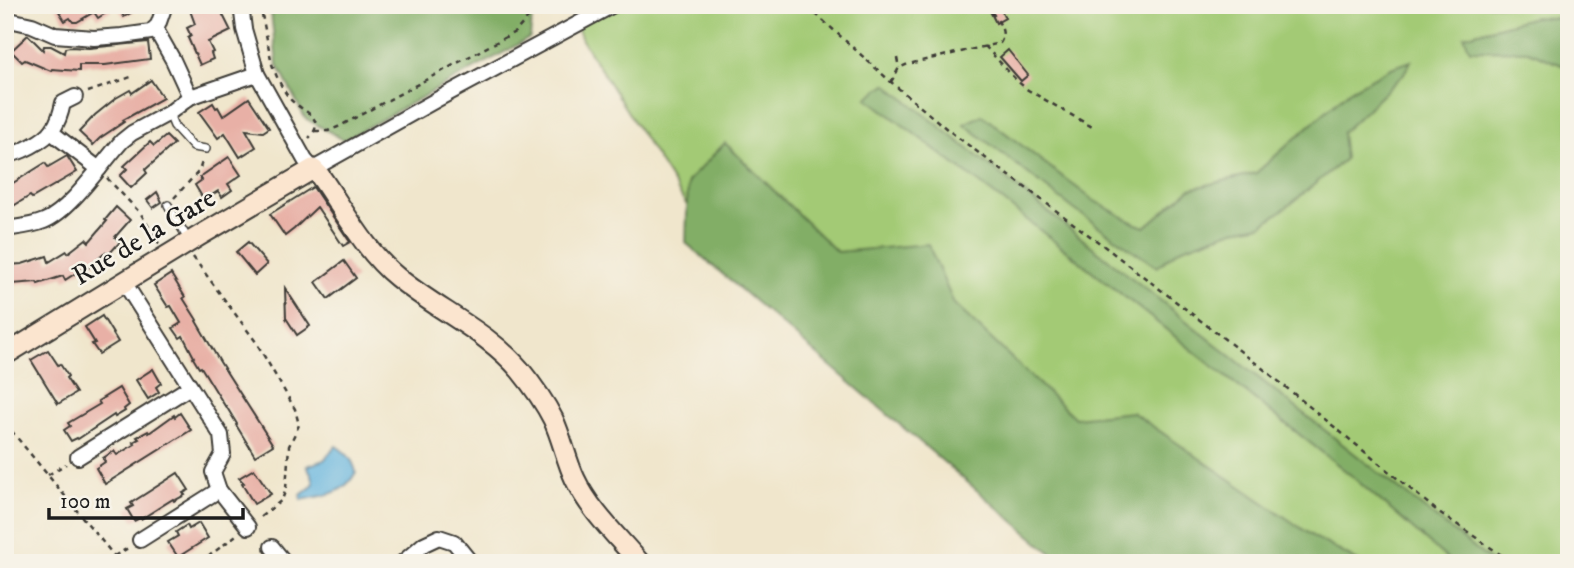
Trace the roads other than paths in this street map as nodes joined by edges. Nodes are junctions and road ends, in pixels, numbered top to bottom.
1 (164, 5) edge
2 (242, 5) edge
3 (613, 5) edge
4 (5, 19) edge
5 (155, 28) junction
6 (257, 74) junction
7 (75, 97) road end
8 (190, 97) junction
9 (169, 113) junction
10 (51, 132) junction
11 (206, 149) road end
12 (5, 155) edge
13 (99, 169) junction
14 (313, 169) junction
15 (168, 205) road end
16 (5, 229) edge
17 (190, 249) junction
18 (124, 282) junction
19 (5, 355) edge
20 (190, 387) junction
21 (78, 457) road end
22 (219, 490) junction
23 (248, 527) road end
24 (140, 540) road end
25 (272, 547) dead end
26 (285, 563) edge
27 (402, 563) edge
28 (471, 563) edge
29 (640, 563) edge

1 - 5 street
2 - 6 street
3 - 14 street
4 - 5 street
5 - 8 street
6 - 8 street
6 - 14 street
7 - 10 street
8 - 9 street
9 - 11 lane
9 - 13 street
10 - 12 street
10 - 13 street
13 - 16 street
14 - 17 street, Rue de la Gare
14 - 29 street
15 - 17 lane
17 - 18 street, Rue de la Gare
18 - 19 street, Rue de la Gare
18 - 20 street
20 - 21 street
20 - 22 street
22 - 23 street
22 - 24 street
25 - 26 street
27 - 28 street

